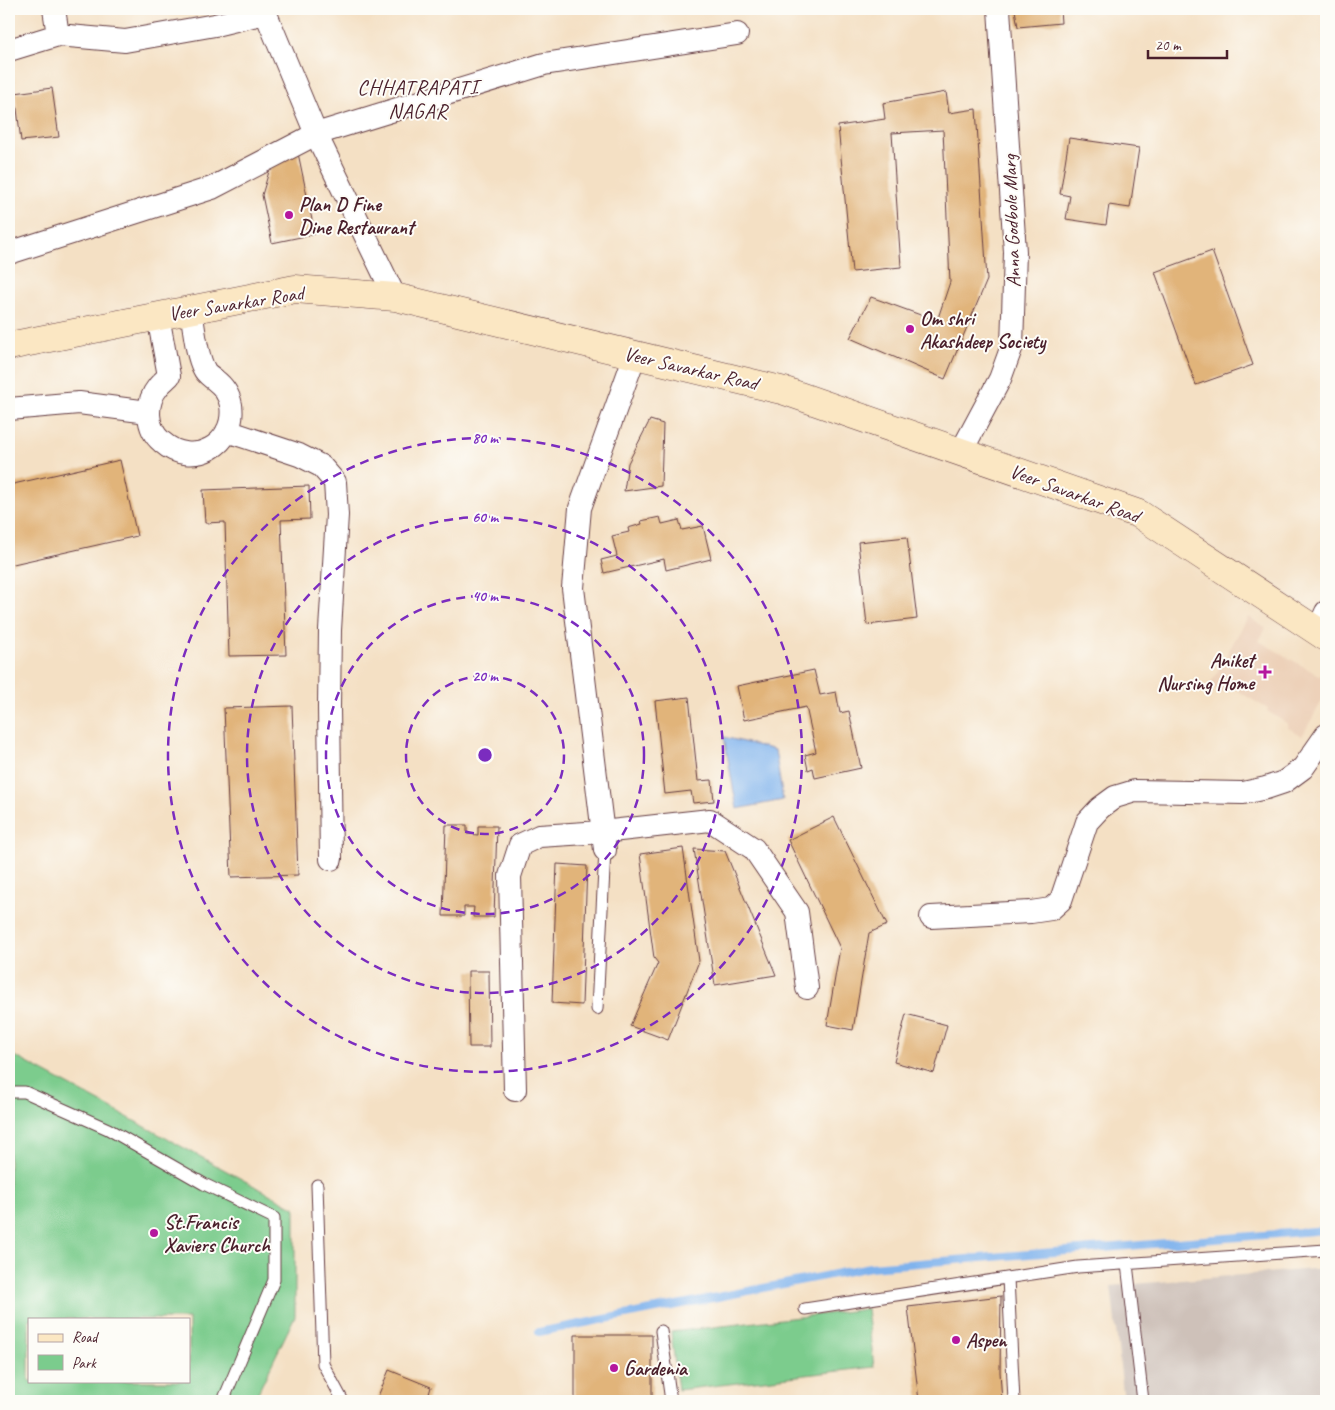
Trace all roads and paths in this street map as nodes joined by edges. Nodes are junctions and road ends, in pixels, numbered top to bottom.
1 (54, 9) edge
2 (999, 9) edge
3 (264, 11) edge
4 (737, 34) dead end
5 (58, 35) junction
6 (9, 50) edge
7 (316, 134) junction
8 (9, 253) edge
9 (395, 297) junction
10 (191, 310) junction
11 (158, 316) junction
12 (9, 346) edge
13 (635, 355) junction
14 (205, 371) junction
15 (169, 376) junction
16 (9, 409) edge
17 (148, 412) junction
18 (227, 431) junction
19 (961, 452) junction
20 (1323, 626) edge
21 (1326, 735) edge
22 (603, 841) junction
23 (331, 859) dead end
24 (931, 917) dead end
25 (807, 988) dead end
26 (597, 1009) dead end
27 (516, 1090) dead end
28 (9, 1092) edge
29 (317, 1185) dead end
30 (1326, 1250) edge
31 (1127, 1264) junction
32 (1008, 1278) junction
33 (805, 1309) dead end
34 (661, 1331) dead end
35 (222, 1401) edge
36 (343, 1401) edge
37 (671, 1401) edge
38 (1014, 1401) edge
39 (1143, 1401) edge

1 - 5 street
2 - 19 street, Anna Godbole Marg
3 - 5 street
3 - 7 street
4 - 7 street
5 - 6 street
7 - 8 street
7 - 9 street
9 - 10 street, Veer Savarkar Road
9 - 13 street, Veer Savarkar Road
10 - 11 street, Veer Savarkar Road
10 - 14 street
11 - 12 street, Veer Savarkar Road
11 - 15 street
13 - 19 street, Veer Savarkar Road
13 - 22 street
14 - 15 street
14 - 18 street
15 - 17 street
16 - 17 street
17 - 18 street
18 - 23 street
19 - 20 street, Veer Savarkar Road
21 - 24 street
22 - 25 street
22 - 26 lane
22 - 27 street
28 - 35 lane
29 - 36 lane
30 - 31 lane
31 - 32 lane
31 - 39 lane
32 - 33 lane
32 - 38 lane
34 - 37 lane

